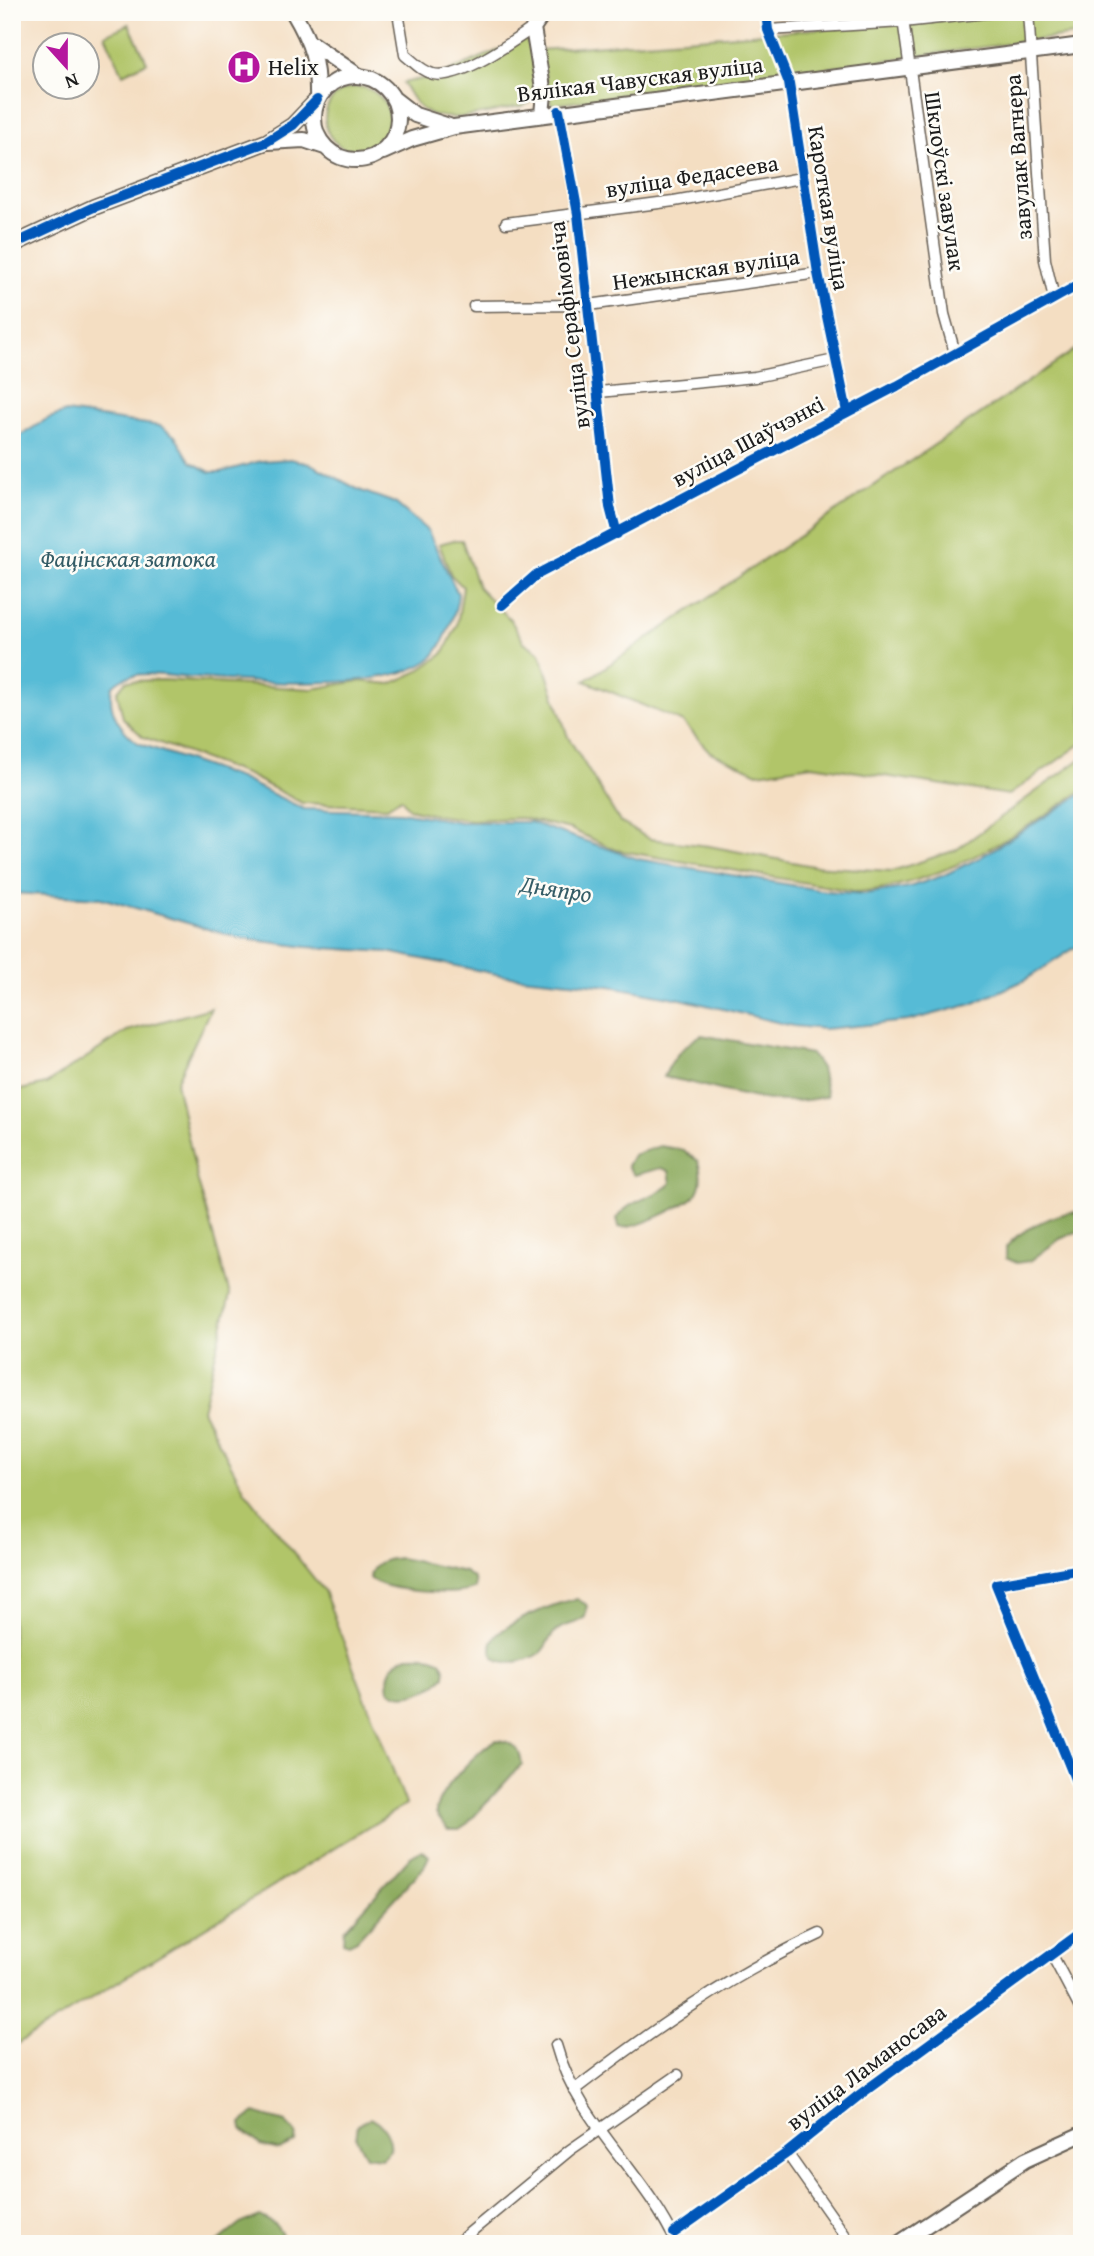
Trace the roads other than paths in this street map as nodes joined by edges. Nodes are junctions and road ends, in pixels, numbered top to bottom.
1 (293, 12) edge
2 (398, 12) edge
3 (544, 12) edge
4 (766, 12) edge
5 (995, 12) edge
6 (1028, 12) edge
7 (903, 17) edge
8 (533, 28) junction
9 (768, 30) junction
10 (312, 44) junction
11 (1082, 45) edge
12 (1029, 53) junction
13 (909, 66) junction
14 (359, 76) junction
15 (789, 83) junction
16 (393, 98) junction
17 (317, 100) junction
18 (559, 111) junction
19 (542, 114) junction
20 (454, 127) junction
21 (267, 142) junction
22 (325, 147) junction
23 (383, 152) junction
24 (801, 178) junction
25 (578, 214) junction
26 (506, 223) dead end
27 (12, 245) edge
28 (818, 274) junction
29 (1082, 283) edge
30 (1054, 298) junction
31 (589, 305) junction
32 (474, 306) dead end
33 (955, 353) junction
34 (835, 360) junction
35 (599, 392) junction
36 (847, 412) junction
37 (617, 534) junction
38 (502, 605) dead end
39 (1082, 1569) edge
40 (1082, 1796) edge
41 (1082, 1932) edge
42 (820, 1934) dead end
43 (1052, 1955) junction
44 (1082, 2012) edge
45 (556, 2045) dead end
46 (678, 2075) dead end
47 (574, 2090) junction
48 (602, 2128) junction
49 (1082, 2134) edge
50 (787, 2153) junction
51 (673, 2240) edge
52 (456, 2244) edge
53 (851, 2244) edge
54 (898, 2244) edge

1 - 10 main road
2 - 8 street
3 - 8 main road
4 - 9 street, Кароткая вуліца
5 - 7 street, Вялікая Чавуская вуліца
6 - 12 street, завулак Вагнера
7 - 9 street, Вялікая Чавуская вуліца
7 - 13 street, Шклоўскі завулак
8 - 19 main road
9 - 15 street, Кароткая вуліца
10 - 14 main road
10 - 17 main road
11 - 12 main road, Вялікая Чавуская вуліца
12 - 13 main road, Вялікая Чавуская вуліца
12 - 30 street, завулак Вагнера
13 - 15 main road, Вялікая Чавуская вуліца
13 - 33 street, Шклоўскі завулак
14 - 16 main road
14 - 17 main road
15 - 18 main road, Вялікая Чавуская вуліца
15 - 24 street, Кароткая вуліца
16 - 20 main road, Вялікая Чавуская вуліца
16 - 23 main road
17 - 21 main road
17 - 22 main road
18 - 19 main road, Вялікая Чавуская вуліца
18 - 25 street, вуліца Серафімовіча
19 - 20 main road, Вялікая Чавуская вуліца
20 - 23 main road, Вялікая Чавуская вуліца
21 - 22 main road
21 - 27 main road
22 - 23 main road
24 - 25 street, вуліца Федасеева
24 - 28 street, Кароткая вуліца
25 - 26 street, вуліца Федасеева
25 - 31 street, вуліца Серафімовіча
28 - 31 street, Нежынская вуліца
28 - 34 street, Кароткая вуліца
29 - 30 street, вуліца Шаўчэнкі
30 - 33 street, вуліца Шаўчэнкі
31 - 32 street, Нежынская вуліца
31 - 35 street, вуліца Серафімовіча
33 - 36 street, вуліца Шаўчэнкі
34 - 35 street
34 - 36 street, Кароткая вуліца
35 - 37 street, вуліца Серафімовіча
36 - 37 street, вуліца Шаўчэнкі
37 - 38 street, вуліца Шаўчэнкі
39 - 40 street
41 - 43 street, вуліца Ламаносава
42 - 47 street
43 - 44 street
43 - 50 street, вуліца Ламаносава
45 - 47 street
46 - 48 street
47 - 48 street
48 - 51 street
48 - 52 street
49 - 54 main road
50 - 51 street, вуліца Ламаносава
50 - 53 street

